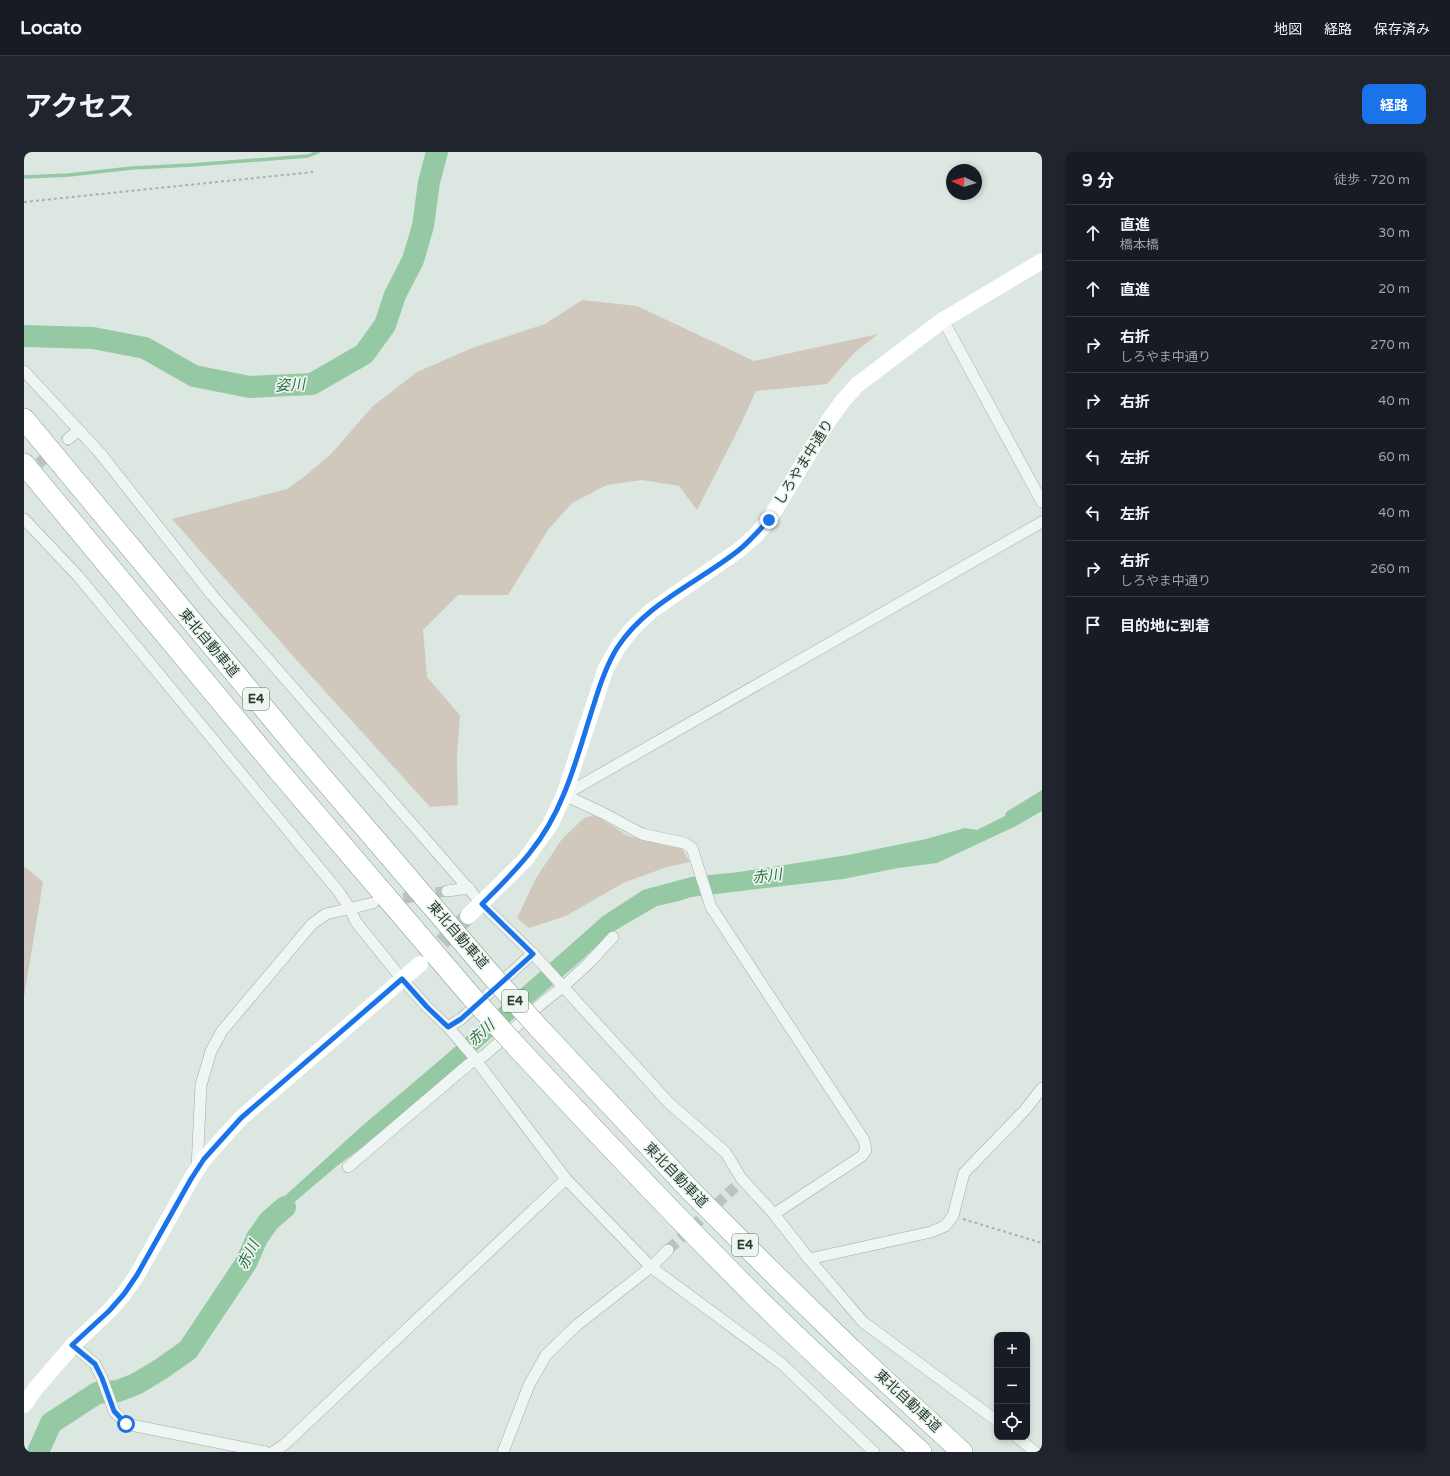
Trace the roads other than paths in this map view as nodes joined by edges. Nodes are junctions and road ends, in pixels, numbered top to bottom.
1 (1042, 260) edge
2 (943, 320) junction
3 (24, 371) edge
4 (24, 418) edge
5 (79, 430) junction
6 (68, 439) tunnel mouth
7 (24, 464) edge
8 (1042, 502) edge
9 (24, 518) edge
10 (1042, 522) edge
11 (564, 795) junction
12 (469, 888) junction
13 (447, 891) tunnel mouth
14 (373, 903) dead end
15 (482, 904) junction
16 (350, 909) junction
17 (468, 916) tunnel mouth
18 (613, 937) dead end
19 (535, 955) junction
20 (420, 964) tunnel mouth
21 (402, 979) junction
22 (563, 985) junction
23 (448, 1027) junction
24 (474, 1058) junction
25 (1042, 1088) edge
26 (348, 1168) dead end
27 (197, 1171) junction
28 (566, 1179) junction
29 (774, 1214) junction
30 (668, 1250) tunnel mouth
31 (809, 1259) junction
32 (651, 1267) junction
33 (72, 1345) junction
34 (24, 1405) edge
35 (994, 1418) edge
36 (1021, 1440) edge
37 (265, 1452) edge
38 (273, 1452) edge
39 (503, 1452) edge
40 (874, 1452) edge
41 (921, 1452) edge
42 (962, 1452) edge
43 (1035, 1452) edge

1 - 2 street, しろやま中通り
2 - 8 street
2 - 11 street, しろやま中通り
3 - 5 street
4 - 42 highway, 東北自動車道 / E4, bridge
5 - 6 street
5 - 12 street
7 - 41 highway, 東北自動車道 / E4, bridge
9 - 16 street
10 - 11 street
11 - 15 street, しろやま中通り
11 - 29 street
12 - 13 street
12 - 15 street
14 - 16 street
15 - 17 street, しろやま中通り
15 - 19 street
16 - 21 street
16 - 27 street
18 - 22 street
19 - 22 street
19 - 23 street
20 - 21 street
21 - 23 street
21 - 27 street
22 - 24 street
22 - 29 street
23 - 24 street
24 - 26 street
24 - 28 street
25 - 31 street
27 - 33 street
28 - 32 street
28 - 38 street
29 - 31 street
30 - 32 street
31 - 35 street
32 - 39 street
32 - 40 street
33 - 34 street
33 - 37 street
36 - 43 street

